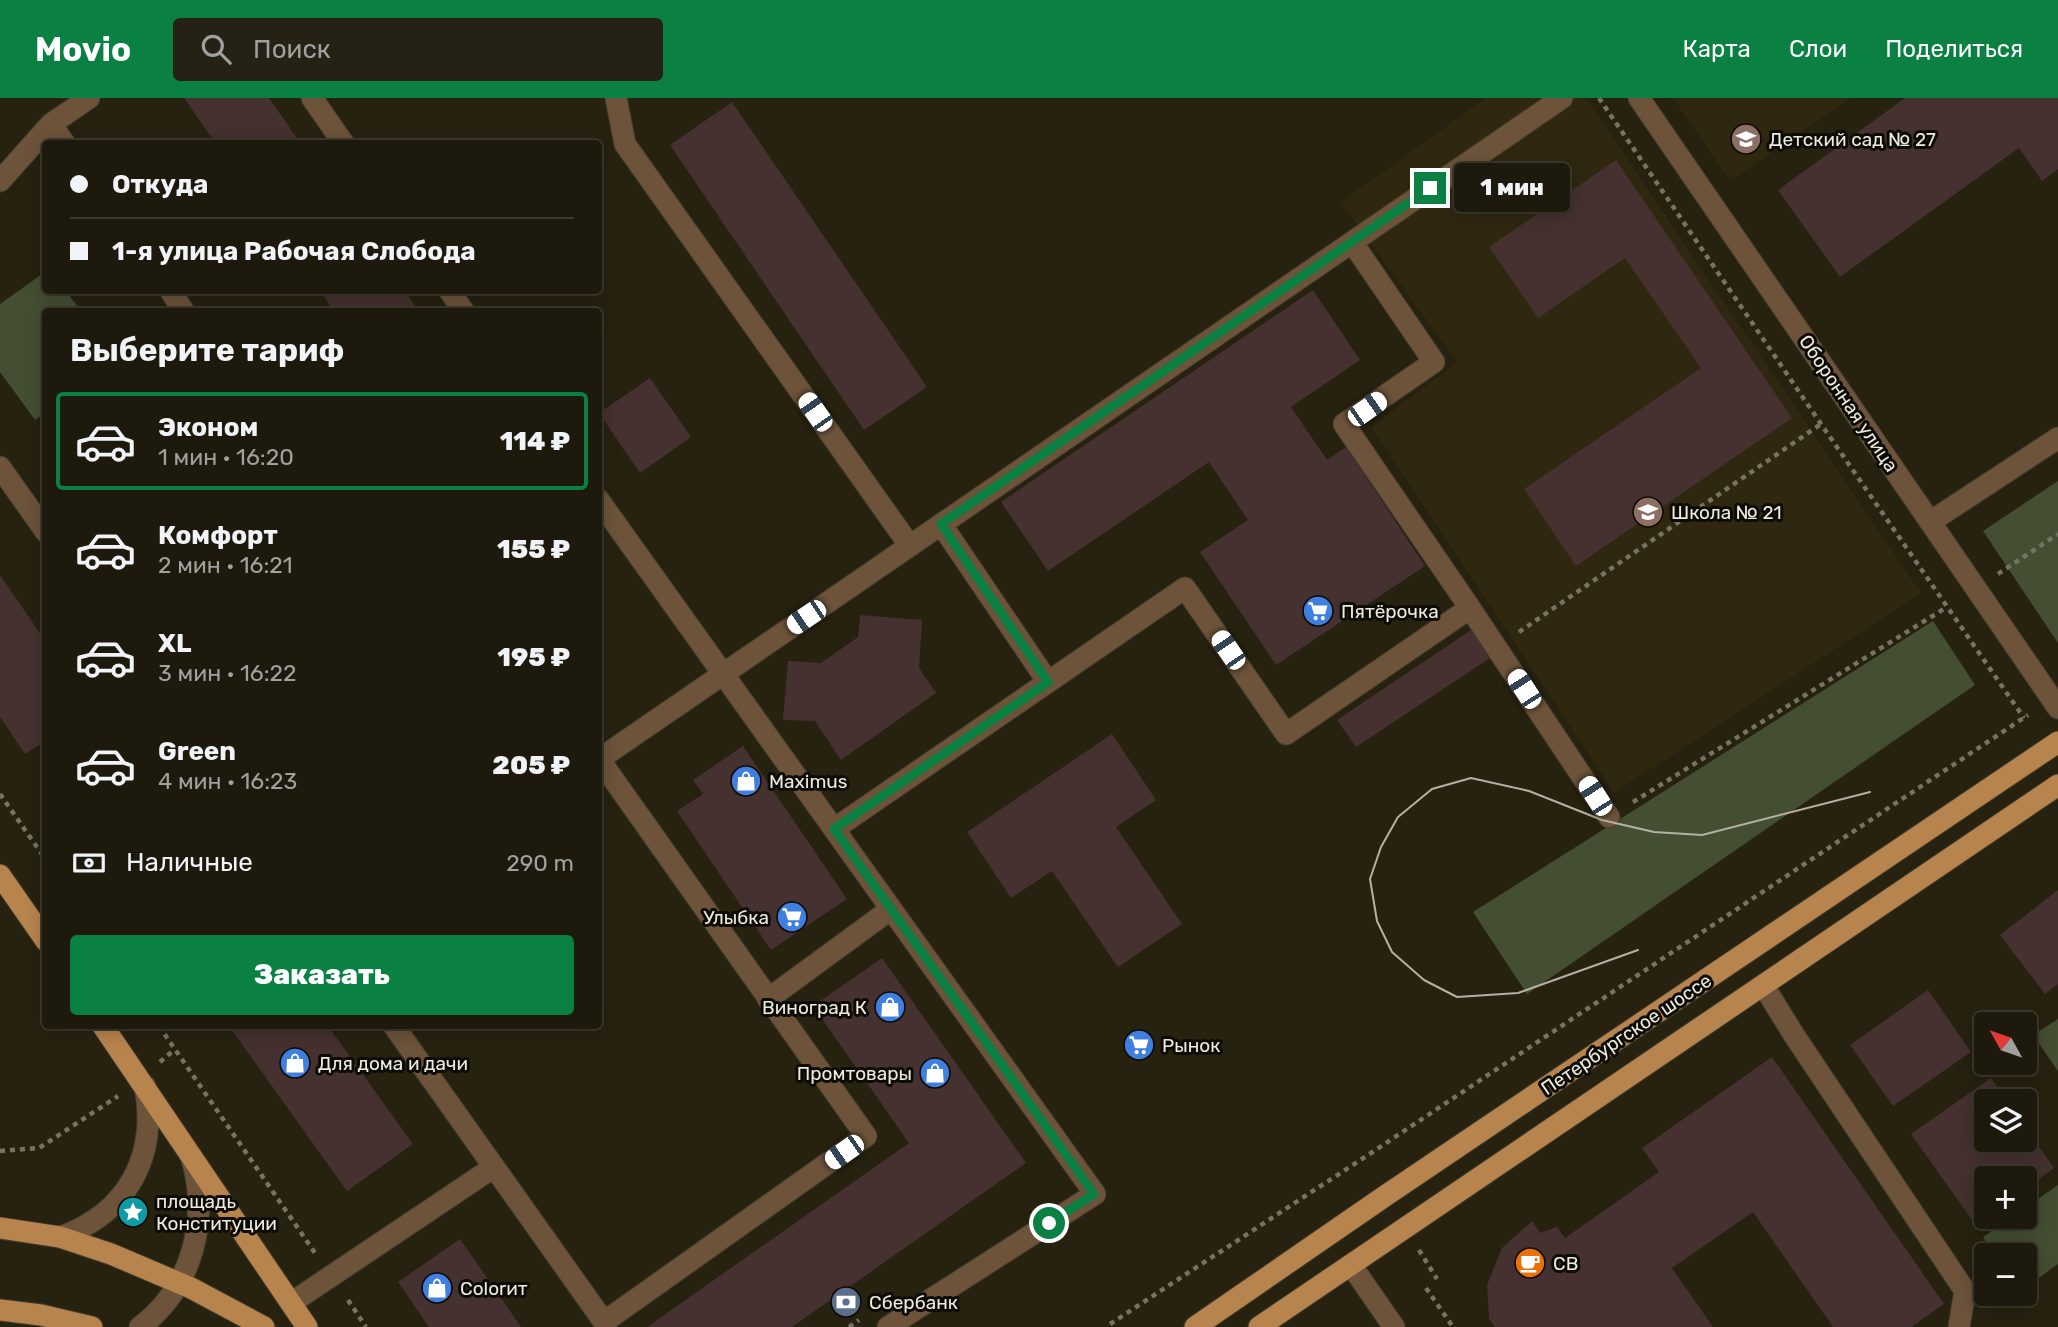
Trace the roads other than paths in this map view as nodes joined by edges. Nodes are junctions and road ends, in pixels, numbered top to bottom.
1 (89, 98) edge
2 (312, 98) edge
3 (616, 98) edge
4 (1562, 98) edge
5 (1639, 98) edge
6 (51, 124) junction
7 (62, 140) edge
8 (341, 140) edge
9 (0, 181) edge
10 (1352, 242) junction
11 (2058, 438) edge
12 (0, 467) edge
13 (602, 505) edge
14 (1930, 522) junction
15 (941, 524) junction
16 (42, 526) edge
17 (910, 546) junction
18 (1470, 608) junction
19 (723, 674) junction
20 (1048, 682) junction
21 (2058, 708) edge
22 (2058, 742) edge
23 (602, 757) edge
24 (602, 763) edge
25 (2058, 785) edge
26 (1609, 817) road end
27 (834, 829) junction
28 (0, 875) edge
29 (891, 909) junction
30 (42, 935) edge
31 (1744, 955) junction
32 (1763, 985) junction
33 (768, 999) junction
34 (105, 1029) edge
35 (396, 1029) edge
36 (143, 1083) junction
37 (189, 1152) junction
38 (494, 1167) junction
39 (0, 1228) edge
40 (1330, 1236) junction
41 (60, 1237) junction
42 (1351, 1265) junction
43 (179, 1282) junction
44 (291, 1303) junction
45 (0, 1310) edge
46 (92, 1327) edge
47 (140, 1327) edge
48 (264, 1327) edge
49 (307, 1327) edge
50 (888, 1327) edge
51 (1195, 1327) edge
52 (1259, 1327) edge
53 (1394, 1327) edge
54 (1959, 1327) edge

1 - 6 street
2 - 8 street
3 - 17 street
4 - 10 street
5 - 14 street, Оборонная улица
6 - 7 street
6 - 9 street
10 - 15 street
10 - 18 street
11 - 14 street
12 - 16 street
13 - 19 street
14 - 21 street, Оборонная улица
15 - 17 street
15 - 20 street
17 - 19 street
18 - 20 street
18 - 26 street
19 - 23 street
19 - 27 street
20 - 27 street
22 - 31 main road, Петербургское шоссе
24 - 33 street
25 - 32 main road, Петербургское шоссе
27 - 29 street
28 - 30 main road
29 - 33 street
29 - 50 street
31 - 32 main road
31 - 40 main road, Петербургское шоссе
32 - 42 main road, Петербургское шоссе
32 - 54 street
33 - 38 street
34 - 36 main road
35 - 38 street
36 - 37 main road
36 - 41 street
37 - 43 street
37 - 44 main road
38 - 44 street
39 - 41 main road
40 - 42 main road
40 - 51 main road, Петербургское шоссе
41 - 43 main road
42 - 52 main road, Петербургское шоссе
42 - 53 street
43 - 47 street
43 - 48 main road
44 - 49 main road
45 - 46 main road

